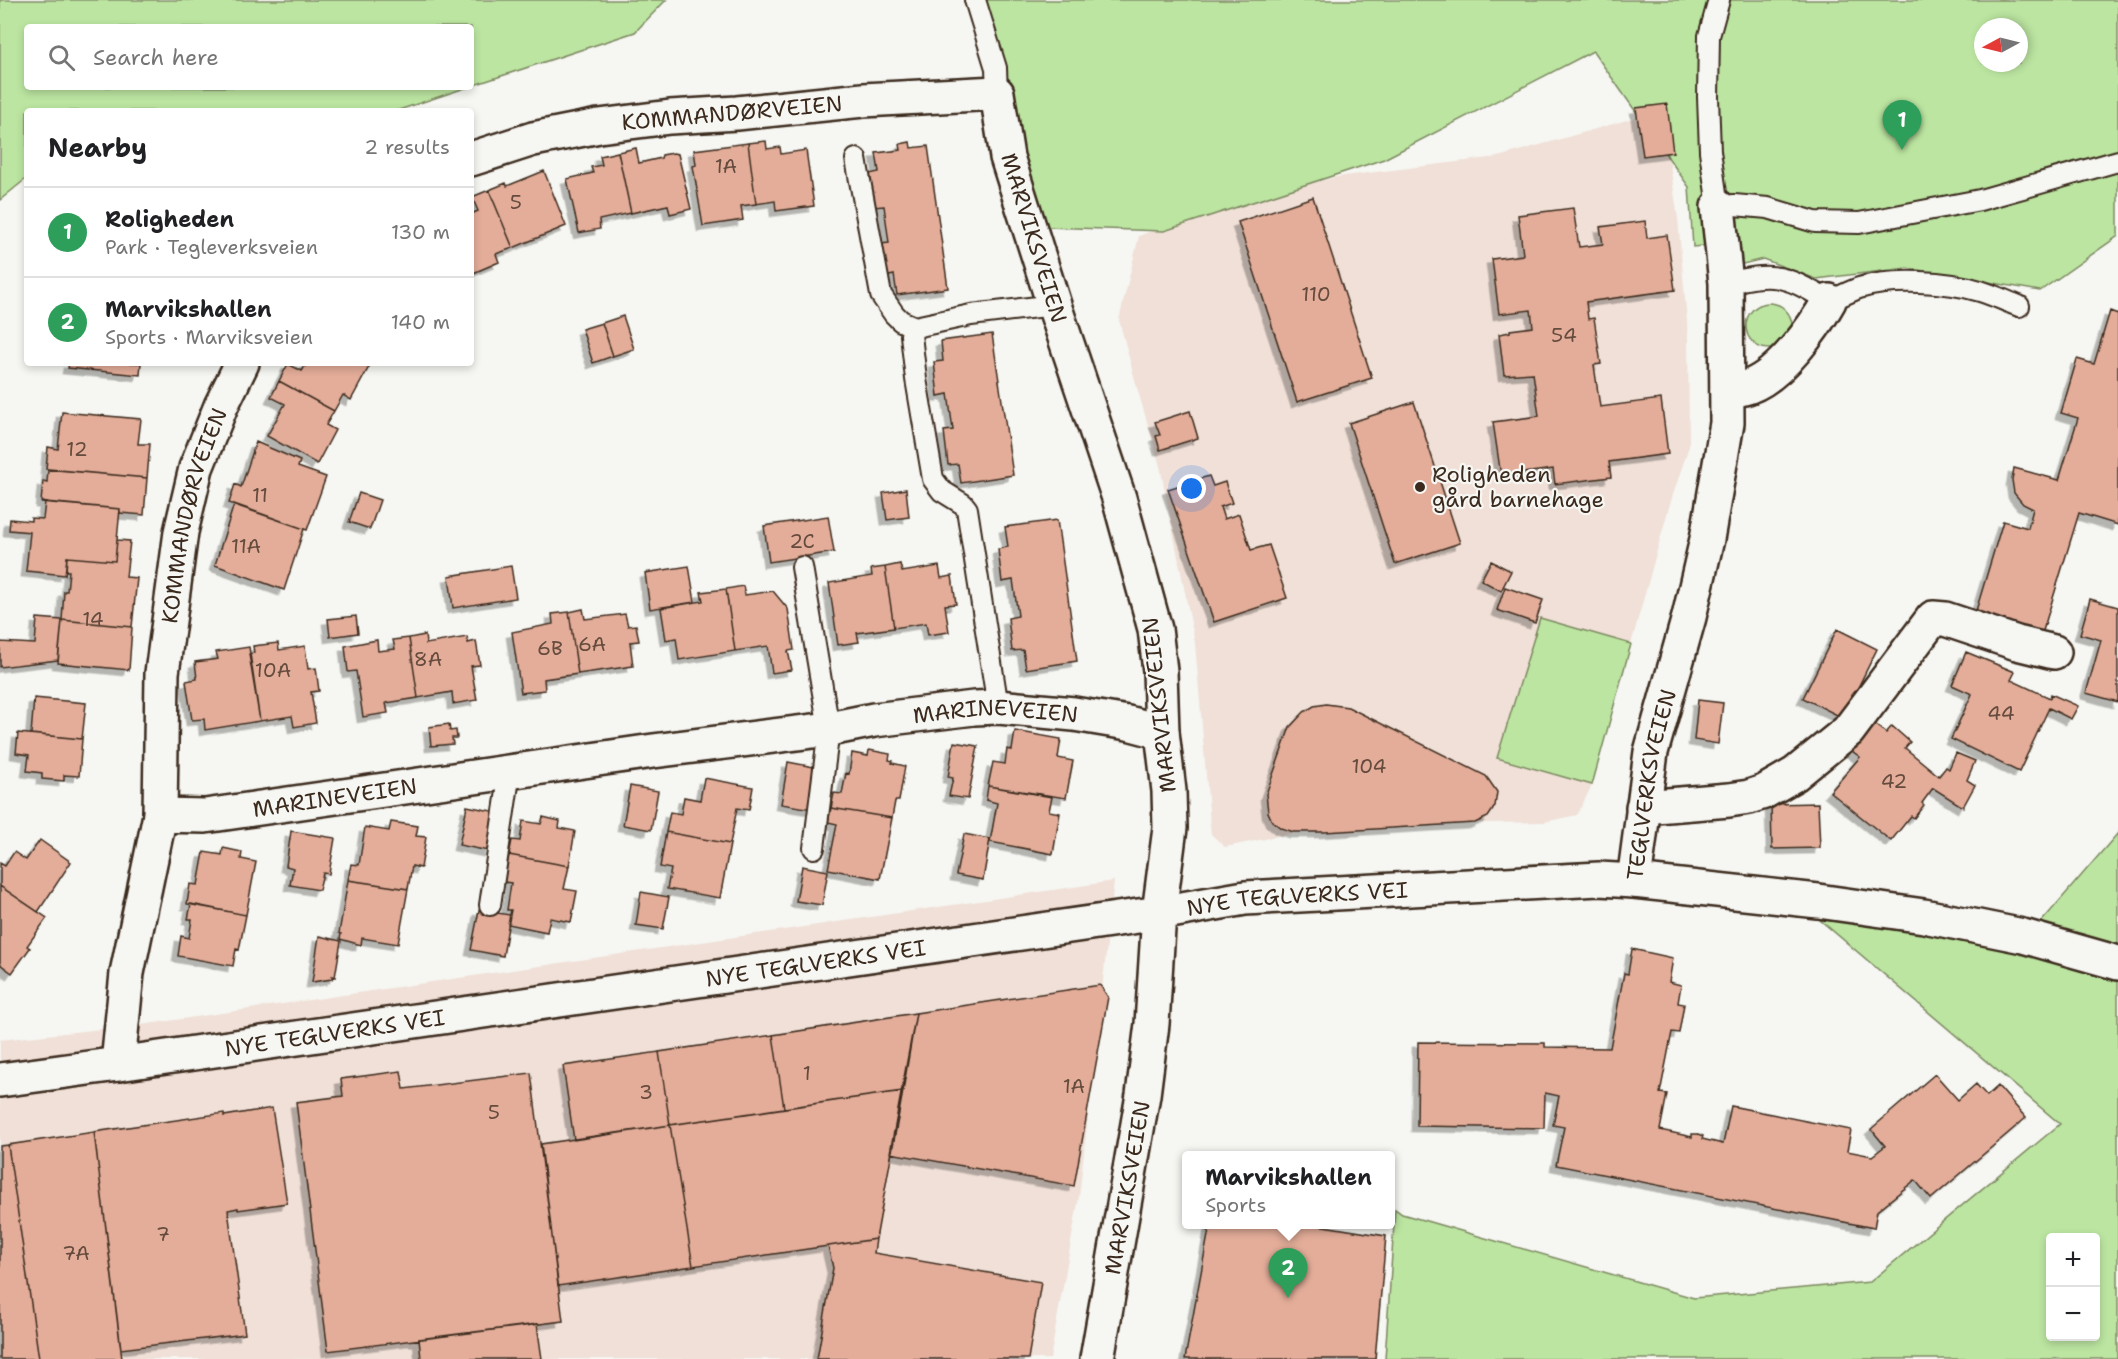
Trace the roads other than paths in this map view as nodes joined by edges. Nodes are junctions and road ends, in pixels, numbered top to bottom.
1 (975, 0) edge
2 (1719, 0) edge
3 (997, 93) junction
4 (474, 158) edge
5 (856, 159) dead end
6 (2118, 161) edge
7 (1718, 207) junction
8 (1726, 283) junction
9 (1829, 301) junction
10 (1054, 305) junction
11 (2019, 306) dead end
12 (915, 327) junction
13 (241, 366) edge
14 (1727, 391) junction
15 (802, 567) dead end
16 (2054, 652) dead end
17 (998, 707) junction
18 (829, 729) junction
19 (1162, 732) junction
20 (510, 771) junction
21 (1643, 807) junction
22 (160, 815) junction
23 (814, 849) dead end
24 (1634, 881) junction
25 (490, 904) dead end
26 (1159, 913) junction
27 (2118, 963) edge
28 (118, 1064) junction
29 (0, 1080) edge
30 (1097, 1359) edge

1 - 3 lane, MARVIKSVEIEN
2 - 7 lane
3 - 4 street, KOMMANDØRVEIEN
3 - 10 street, MARVIKSVEIEN
5 - 12 lane
6 - 7 lane
7 - 8 street, TEGLVERKSVEIEN
8 - 9 lane
8 - 14 street, TEGLVERKSVEIEN
9 - 11 lane
9 - 14 street
10 - 12 lane
10 - 19 street, MARVIKSVEIEN
12 - 17 lane
13 - 22 street, KOMMANDØRVEIEN
14 - 21 street, TEGLVERKSVEIEN
15 - 18 lane
16 - 21 street
17 - 18 street, MARINEVEIEN
17 - 19 street, MARINEVEIEN
18 - 20 street, MARINEVEIEN
18 - 23 lane
19 - 26 street, MARVIKSVEIEN
20 - 22 street, MARINEVEIEN
20 - 25 lane
21 - 24 street, TEGLVERKSVEIEN
22 - 28 street
24 - 26 street, NYE TEGLVERKS VEI
24 - 27 street, TEGLVERKSVEIEN
26 - 28 street, NYE TEGLVERKS VEI
26 - 30 street, MARVIKSVEIEN
28 - 29 street, NYE TEGLVERKS VEI

